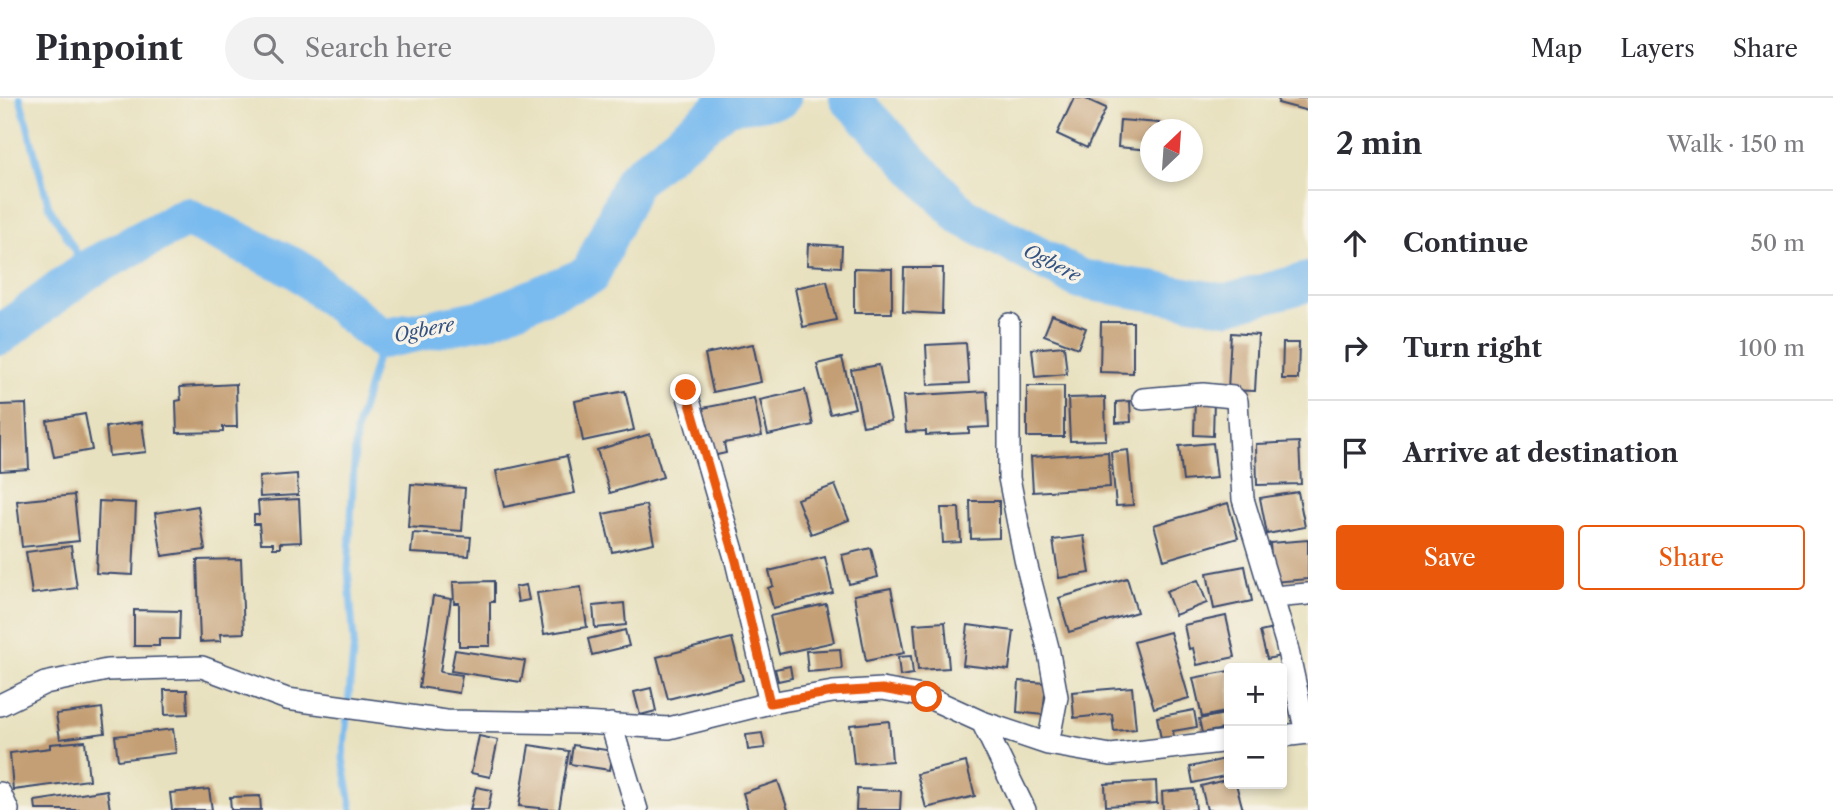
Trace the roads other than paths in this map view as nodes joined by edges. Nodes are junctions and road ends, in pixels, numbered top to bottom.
1 (1009, 324) dead end
2 (686, 390) dead end
3 (1143, 399) dead end
4 (1308, 594) edge
5 (1273, 597) junction
6 (770, 703) junction
7 (0, 705) edge
8 (982, 722) junction
9 (611, 724) junction
10 (1307, 733) edge
11 (1287, 735) edge
12 (1224, 742) edge
13 (1048, 744) junction
14 (0, 793) edge
15 (8, 810) edge
16 (637, 810) edge
17 (1025, 810) edge

1 - 13 street
2 - 6 street
3 - 5 street
4 - 5 street
5 - 10 street
6 - 8 street
6 - 9 street
7 - 9 street
8 - 13 street
8 - 17 street
9 - 16 street
10 - 11 street
12 - 13 street
14 - 15 street

